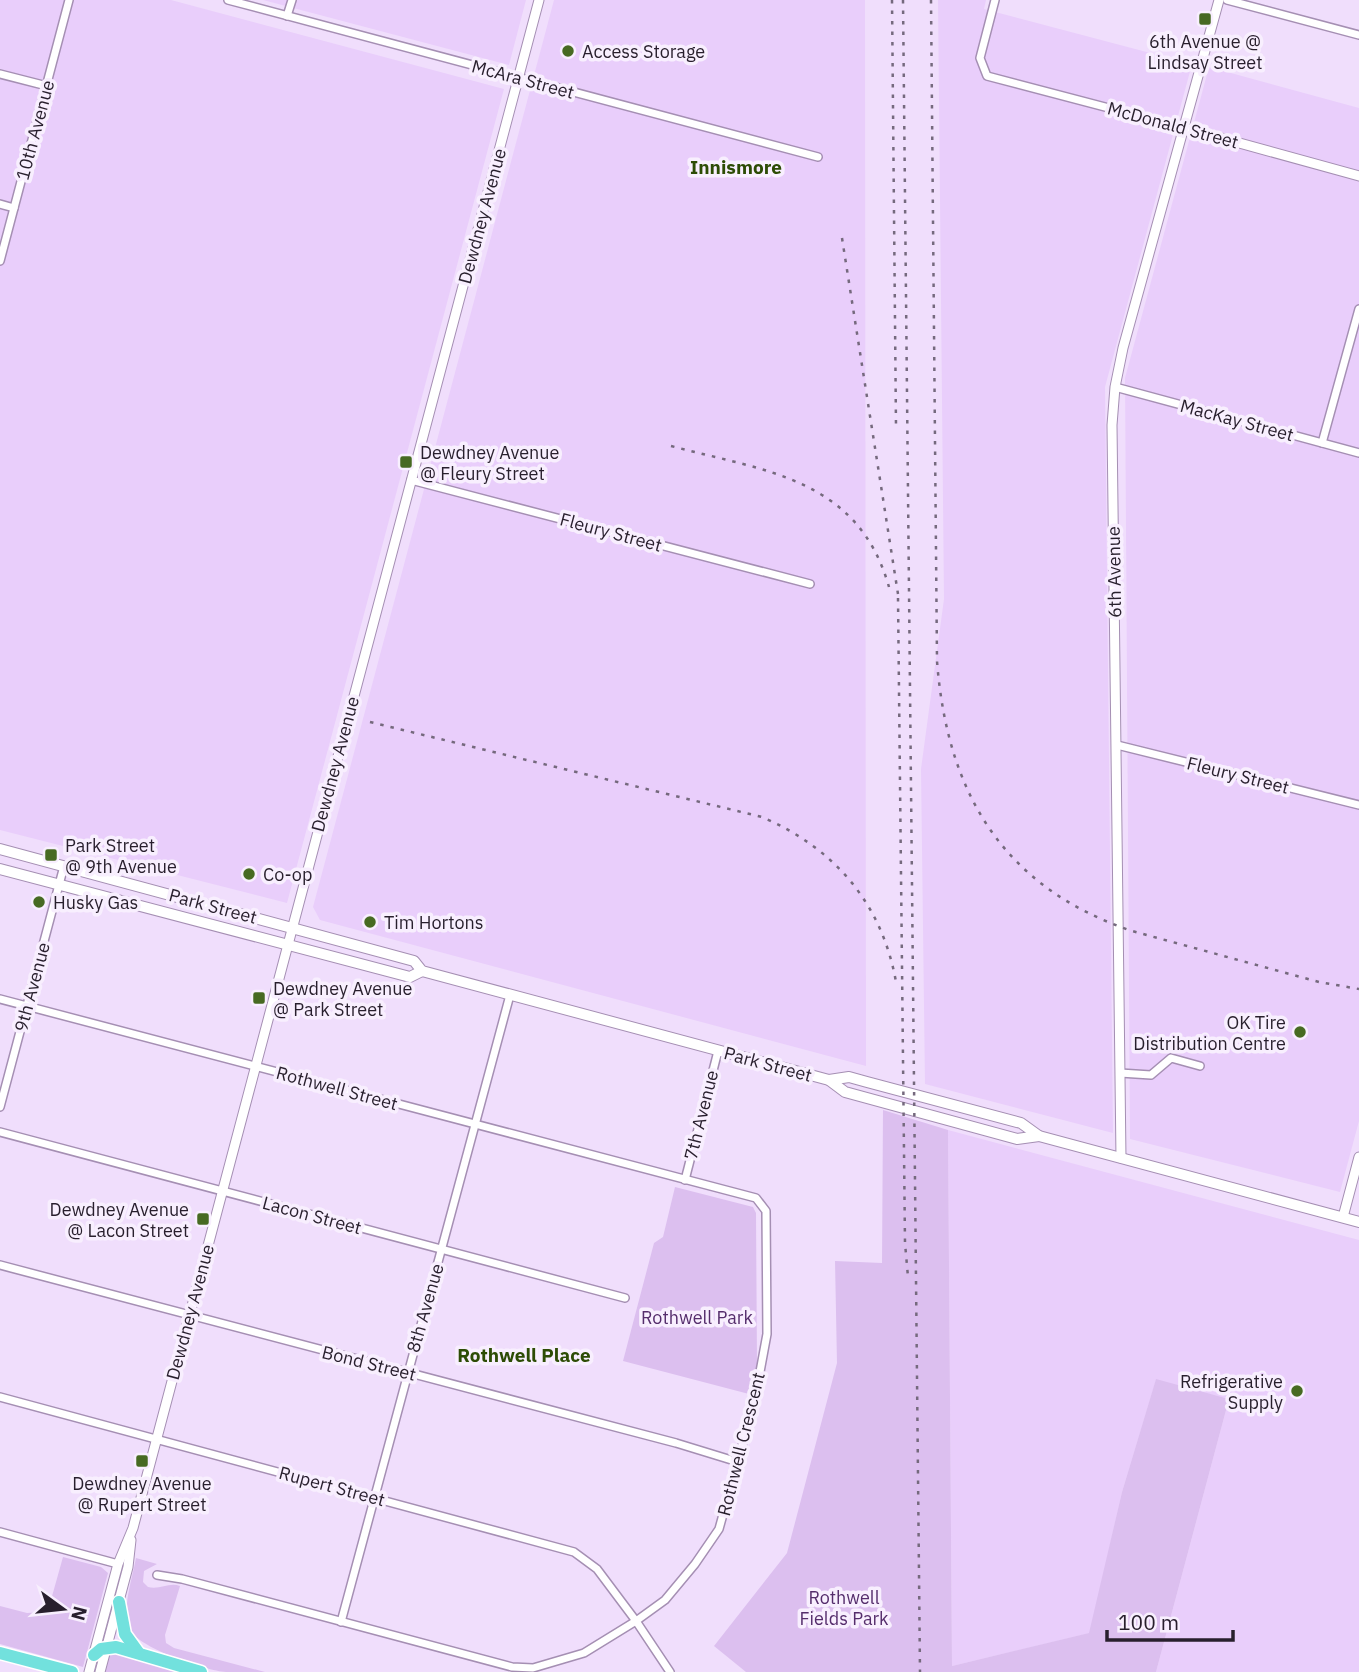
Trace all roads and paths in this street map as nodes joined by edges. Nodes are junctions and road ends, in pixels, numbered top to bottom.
1 (69, 0) edge
2 (228, 0) edge
3 (292, 0) edge
4 (539, 0) edge
5 (995, 0) edge
6 (1219, 0) edge
7 (1227, 0) edge
8 (287, 16) junction
9 (1359, 36) edge
10 (0, 74) edge
11 (519, 77) junction
12 (47, 86) junction
13 (1185, 128) junction
14 (818, 156) dead end
15 (1359, 176) edge
16 (0, 204) edge
17 (14, 208) junction
18 (0, 261) edge
19 (1359, 309) edge
20 (1115, 387) junction
21 (1322, 443) junction
22 (1359, 453) edge
23 (411, 480) junction
24 (810, 584) dead end
25 (1117, 745) junction
26 (1359, 805) edge
27 (0, 849) edge
28 (64, 866) junction
29 (0, 869) edge
30 (59, 885) junction
31 (291, 927) junction
32 (286, 946) junction
33 (422, 971) junction
34 (510, 995) junction
35 (0, 999) edge
36 (27, 1006) junction
37 (718, 1051) junction
38 (255, 1066) junction
39 (1200, 1066) dead end
40 (1119, 1073) junction
41 (829, 1080) junction
42 (0, 1107) edge
43 (475, 1125) junction
44 (0, 1132) edge
45 (1039, 1136) junction
46 (1359, 1157) edge
47 (1121, 1158) junction
48 (674, 1177) joint
49 (685, 1180) junction
50 (222, 1190) junction
51 (1343, 1217) junction
52 (1359, 1222) edge
53 (442, 1249) junction
54 (0, 1265) edge
55 (625, 1298) dead end
56 (189, 1315) junction
57 (407, 1373) junction
58 (0, 1397) edge
59 (156, 1440) junction
60 (738, 1462) junction
61 (374, 1497) junction
62 (133, 1528) junction
63 (0, 1532) edge
64 (118, 1564) junction
65 (158, 1575) dead end
66 (118, 1602) junction
67 (636, 1621) junction
68 (341, 1622) junction
69 (107, 1647) junction
70 (139, 1652) junction
71 (0, 1653) edge
72 (94, 1655) junction
73 (69, 1671) edge
74 (89, 1672) edge
75 (100, 1672) edge
76 (201, 1672) edge
77 (670, 1672) edge

1 - 12 street, 10th Avenue
2 - 8 street, McAra Street
3 - 8 street
4 - 11 street, Dewdney Avenue
5 - 13 street, McDonald Street
6 - 13 street, 6th Avenue
7 - 9 street
8 - 11 street, McAra Street
10 - 12 street
11 - 14 street, McAra Street
11 - 23 street, Dewdney Avenue
12 - 17 street, 10th Avenue
13 - 15 street, McDonald Street
13 - 20 street, 6th Avenue
16 - 17 street
17 - 18 street, 10th Avenue
19 - 21 street
20 - 21 street, MacKay Street
20 - 25 street, 6th Avenue
21 - 22 street, MacKay Street
23 - 24 street, Fleury Street
23 - 31 street, Dewdney Avenue
25 - 26 street, Fleury Street
25 - 40 street, 6th Avenue
27 - 28 main road, Park Street
28 - 30 street, 9th Avenue
28 - 31 main road, Park Street
29 - 30 main road, Park Street
30 - 32 main road, Park Street
30 - 36 street, 9th Avenue
31 - 32 street, Dewdney Avenue
31 - 33 main road, Park Street
32 - 33 main road, Park Street
32 - 38 street, Dewdney Avenue
33 - 34 main road, Park Street
34 - 37 main road, Park Street
34 - 43 street, 8th Avenue
35 - 36 street, Rothwell Street
36 - 38 street, Rothwell Street
36 - 42 street, 9th Avenue
37 - 41 main road, Park Street
37 - 49 street, 7th Avenue
38 - 43 street, Rothwell Street
38 - 50 street, Dewdney Avenue
39 - 40 street
40 - 47 street, 6th Avenue
41 - 45 main road, Park Street
41 - 45 main road, Park Street
43 - 48 street, Rothwell Street
43 - 53 street, 8th Avenue
44 - 50 street, Lacon Street
45 - 47 main road, Park Street
46 - 51 street
47 - 51 main road, Park Street
48 - 49 street, Rothwell Crescent
49 - 60 street, Rothwell Crescent
50 - 53 street, Lacon Street
50 - 56 street, Dewdney Avenue
51 - 52 main road, Park Street
53 - 55 street, Lacon Street
53 - 57 street, 8th Avenue
54 - 56 street, Bond Street
56 - 57 street, Bond Street
56 - 59 street, Dewdney Avenue
57 - 60 street, Bond Street
57 - 61 street, 8th Avenue
58 - 59 street, Rupert Street
59 - 61 street, Rupert Street
59 - 62 street, Dewdney Avenue
60 - 67 street, Rothwell Crescent
61 - 67 street, Rupert Street
61 - 68 street, 8th Avenue
62 - 64 street, Dewdney Avenue
62 - 66 street, Dewdney Avenue
63 - 64 street
64 - 72 street, Dewdney Avenue
65 - 68 street, Rothwell Crescent
66 - 69 street, Dewdney Avenue
66 - 70 highway
67 - 68 street, Rothwell Crescent
67 - 77 street, Rupert Street
69 - 70 highway
69 - 72 highway
69 - 75 street, Dewdney Avenue
70 - 76 highway
71 - 73 highway
72 - 74 street, Dewdney Avenue

